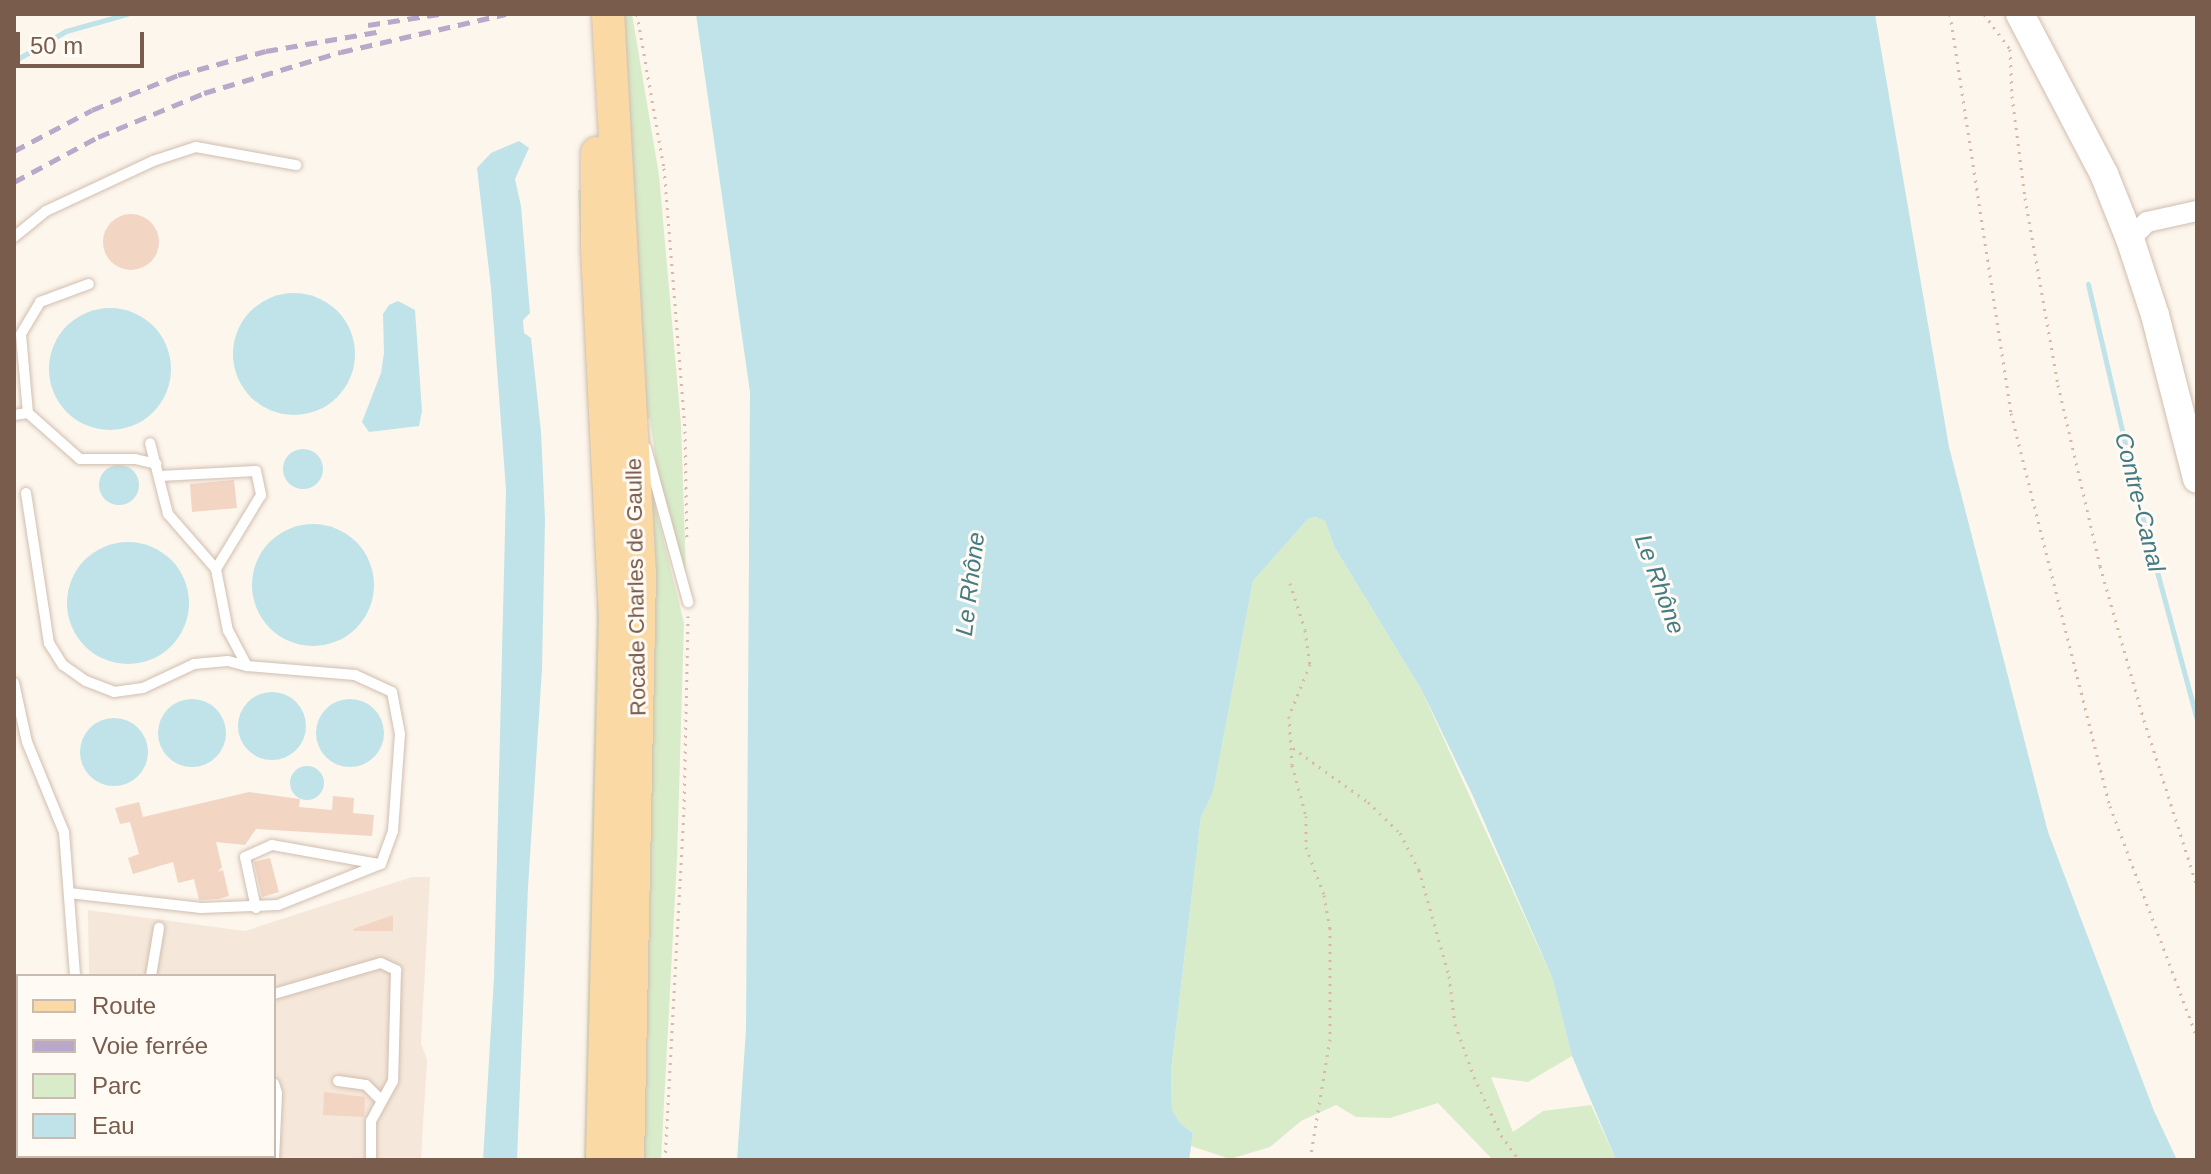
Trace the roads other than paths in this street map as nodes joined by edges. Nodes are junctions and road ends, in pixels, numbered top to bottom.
1 (590, 14) edge
2 (608, 14) edge
3 (2020, 14) edge
4 (296, 165) dead end
5 (2197, 211) edge
6 (14, 237) edge
7 (2130, 239) junction
8 (89, 284) dead end
9 (28, 413) junction
10 (14, 415) edge
11 (634, 440) junction
12 (150, 443) dead end
13 (156, 464) junction
14 (160, 476) junction
15 (2197, 479) edge
16 (26, 493) dead end
17 (216, 569) junction
18 (688, 602) dead end
19 (247, 666) junction
20 (14, 683) edge
21 (381, 864) junction
22 (69, 893) junction
23 (256, 908) junction
24 (159, 928) dead end
25 (75, 974) edge
26 (151, 974) edge
27 (276, 993) edge
28 (338, 1081) dead end
29 (276, 1090) edge
30 (381, 1100) junction
31 (276, 1115) edge
32 (14, 1152) edge
33 (15, 1160) edge
34 (371, 1160) edge
35 (602, 1160) edge
36 (628, 1160) edge

1 - 35 main road, Rocade Charles de Gaulle
2 - 11 main road, Rocade Charles de Gaulle
3 - 7 main road
4 - 6 lane
5 - 7 street
7 - 15 main road
8 - 9 lane
9 - 10 lane
9 - 13 lane
11 - 18 lane
11 - 36 main road, Rocade Charles de Gaulle
12 - 13 lane
13 - 14 lane
14 - 17 lane
14 - 17 lane
16 - 19 lane
17 - 19 lane
19 - 21 lane
20 - 22 lane
21 - 23 lane
21 - 23 lane
22 - 23 lane
22 - 25 lane
24 - 26 lane
27 - 30 lane
28 - 30 lane
29 - 31 lane
30 - 34 lane
32 - 33 lane

